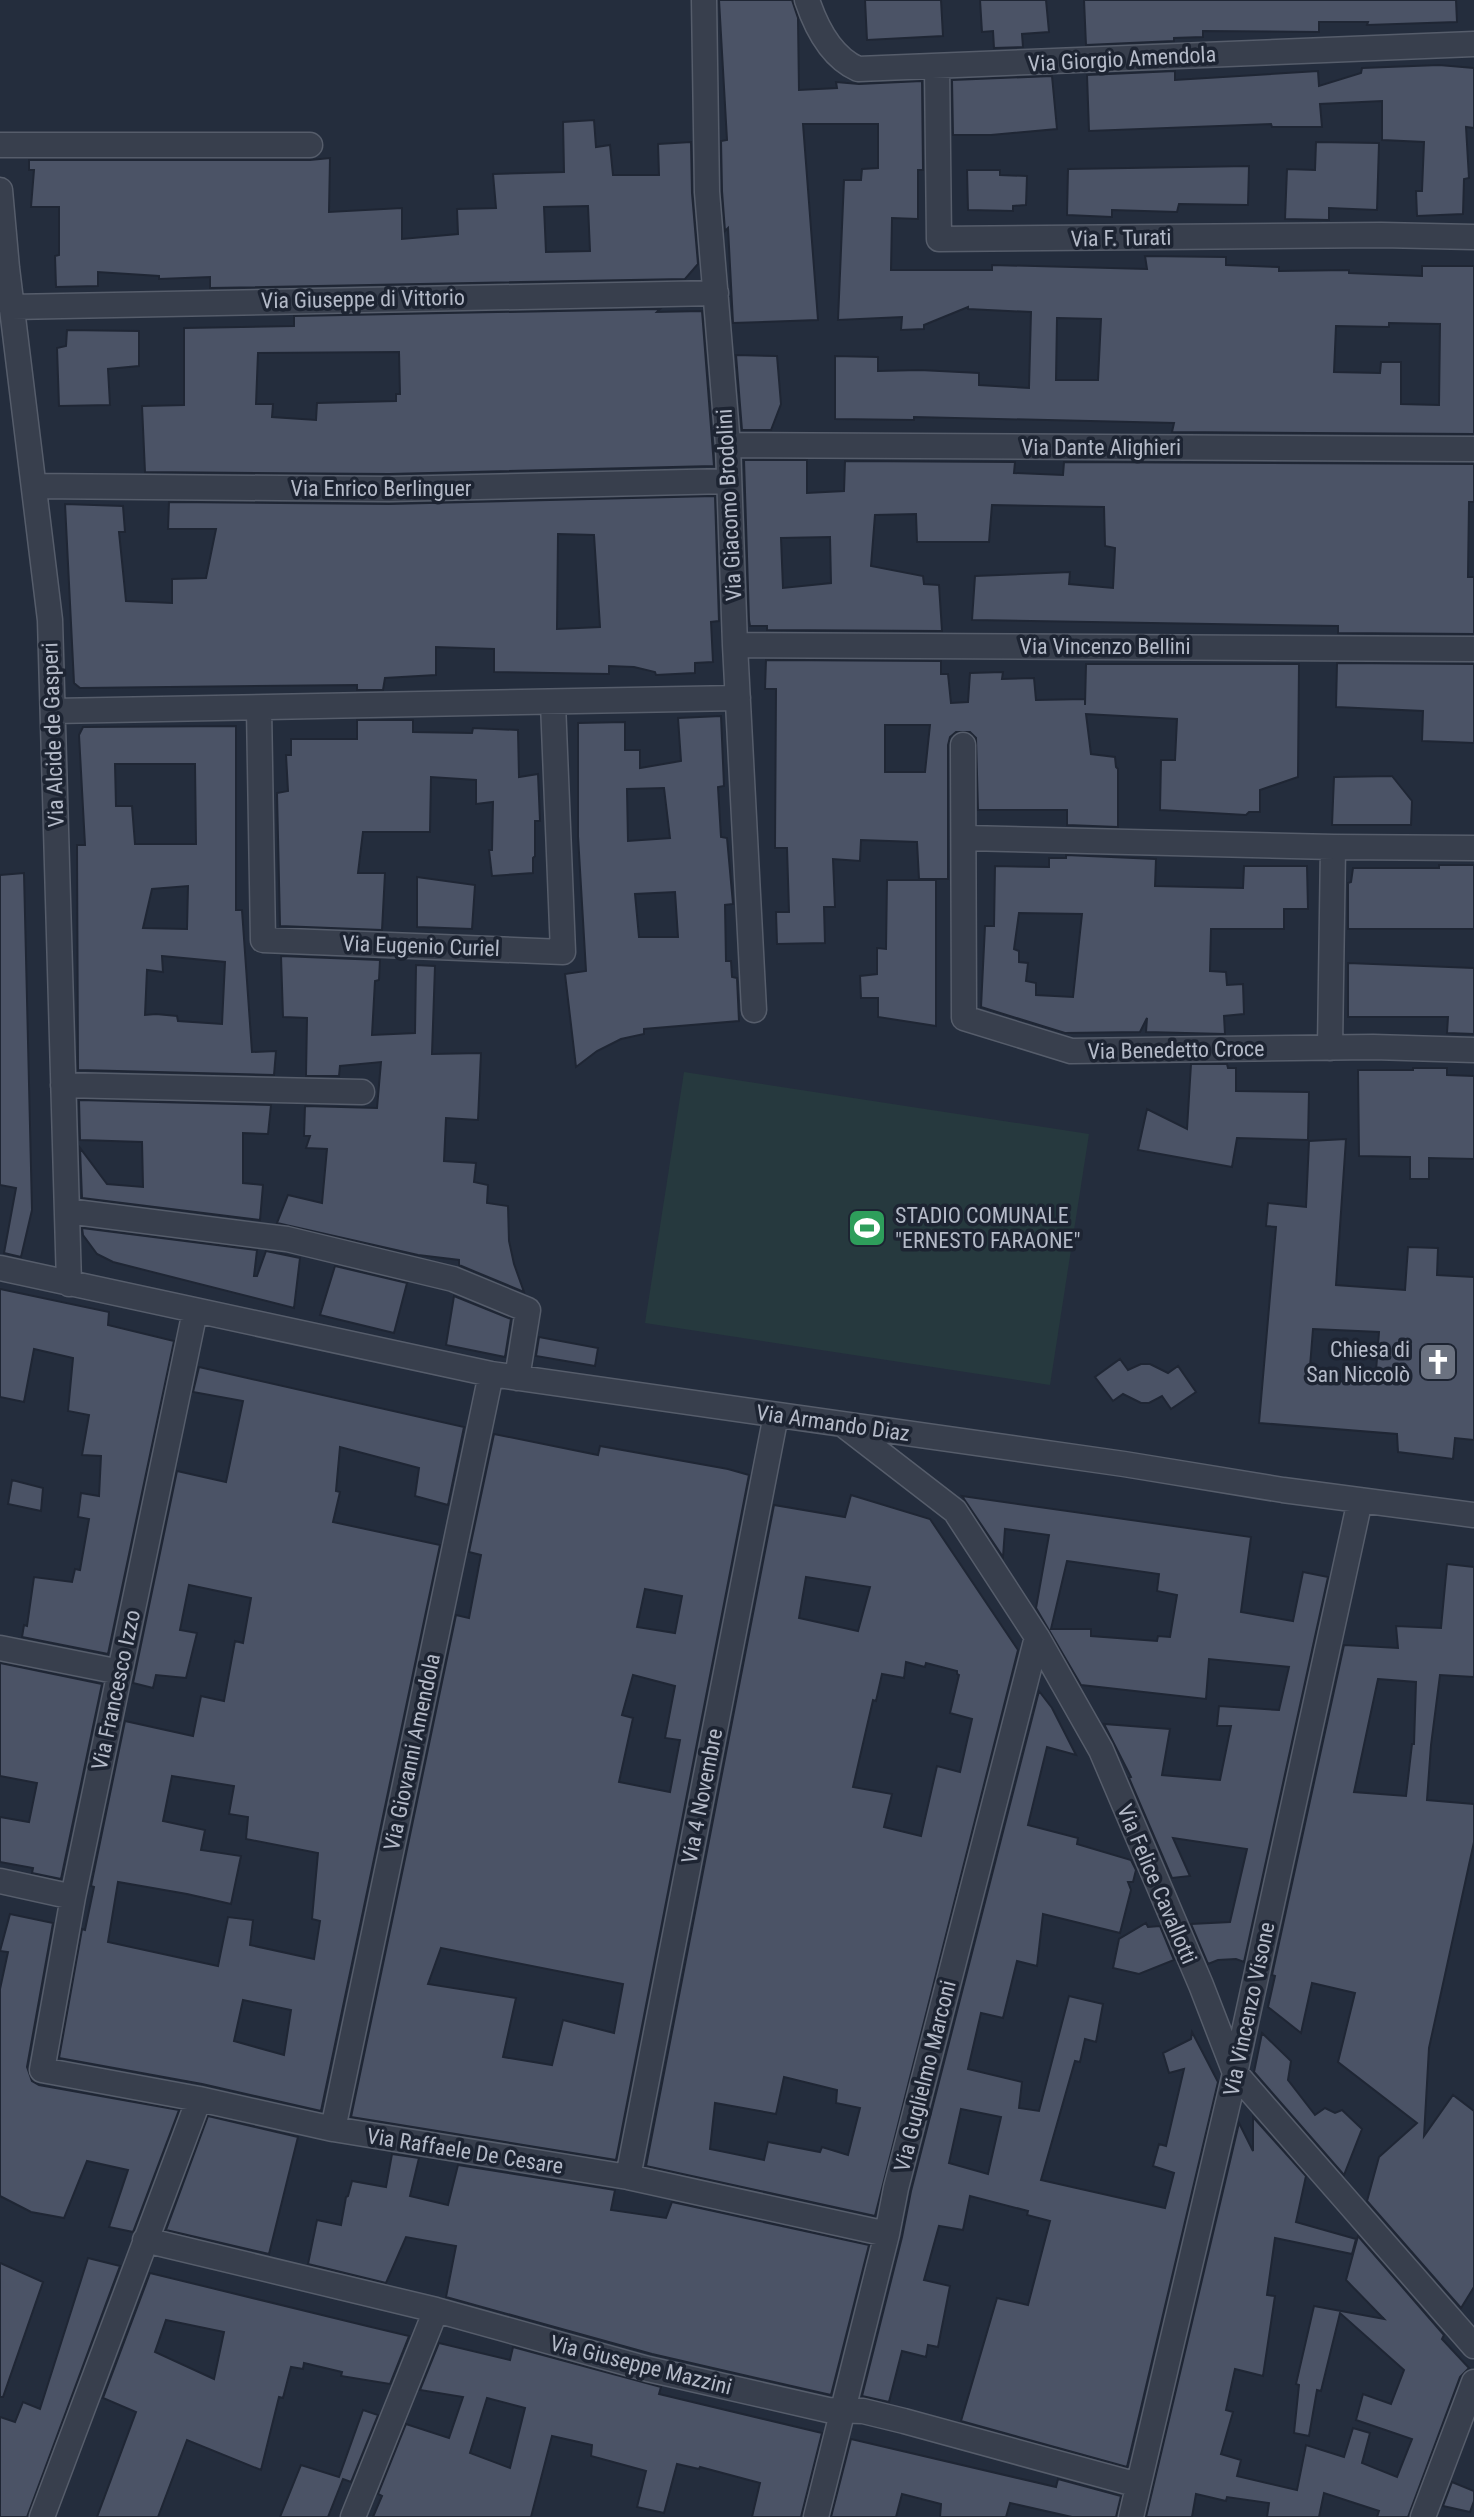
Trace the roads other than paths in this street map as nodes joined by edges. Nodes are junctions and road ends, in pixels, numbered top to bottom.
1 (704, 0) edge
2 (807, 0) edge
3 (1474, 44) edge
4 (937, 67) junction
5 (0, 145) edge
6 (310, 145) dead end
7 (0, 190) edge
8 (1474, 237) edge
9 (716, 293) junction
10 (11, 307) junction
11 (728, 445) junction
12 (1474, 449) edge
13 (729, 481) junction
14 (34, 486) junction
15 (735, 645) junction
16 (1474, 649) edge
17 (738, 698) junction
18 (553, 703) junction
19 (259, 708) junction
20 (53, 711) junction
21 (963, 745) dead end
22 (965, 838) junction
23 (1333, 847) junction
24 (1474, 848) edge
25 (754, 1010) dead end
26 (1330, 1048) junction
27 (1474, 1050) edge
28 (63, 1085) junction
29 (362, 1092) dead end
30 (67, 1211) junction
31 (0, 1268) edge
32 (69, 1284) junction
33 (195, 1311) junction
34 (491, 1374) junction
35 (517, 1378) junction
36 (776, 1415) junction
37 (843, 1424) junction
38 (1360, 1500) junction
39 (1474, 1515) edge
40 (1037, 1637) junction
41 (0, 1648) edge
42 (120, 1672) junction
43 (0, 1881) edge
44 (73, 1897) junction
45 (42, 2070) joint
46 (1235, 2073) junction
47 (199, 2099) junction
48 (333, 2129) junction
49 (628, 2177) junction
50 (887, 2234) junction
51 (145, 2240) junction
52 (436, 2310) junction
53 (1474, 2346) edge
54 (1474, 2382) edge
55 (843, 2412) junction
56 (1138, 2485) junction
57 (42, 2517) edge
58 (353, 2517) edge
59 (816, 2517) edge
60 (1131, 2517) edge
61 (1423, 2517) edge

1 - 9 street, Via Giacomo Brodolini
2 - 4 street, Via Giorgio Amendola
3 - 4 street, Via Giorgio Amendola
4 - 8 street, Via F. Turati
5 - 6 street
7 - 10 street, Via Alcide de Gasperi
9 - 10 street, Via Giuseppe di Vittorio
9 - 11 street, Via Giacomo Brodolini
10 - 14 street, Via Alcide de Gasperi
11 - 12 street, Via Dante Alighieri
11 - 13 street, Via Giacomo Brodolini
13 - 14 street, Via Enrico Berlinguer
13 - 15 street, Via Giacomo Brodolini
14 - 20 street, Via Alcide de Gasperi
15 - 16 street, Via Vincenzo Bellini
15 - 17 street, Via Giacomo Brodolini
17 - 18 street
17 - 25 street, Via Giacomo Brodolini
18 - 19 street
18 - 19 street, Via Eugenio Curiel
19 - 20 street
20 - 28 street, Via Alcide de Gasperi
21 - 22 street, Via Benedetto Croce
22 - 23 street
22 - 26 street, Via Benedetto Croce
23 - 24 street
23 - 26 street
26 - 27 street, Via Benedetto Croce
28 - 29 street
28 - 30 street, Via Alcide de Gasperi
30 - 32 street, Via Alcide de Gasperi
30 - 35 street
31 - 32 street, Via Armando Diaz
32 - 33 street, Via Armando Diaz
33 - 34 street, Via Armando Diaz
33 - 42 street, Via Francesco Izzo
34 - 35 street, Via Armando Diaz
34 - 48 street, Via Giovanni Amendola
35 - 36 street, Via Armando Diaz
36 - 37 street, Via Armando Diaz
36 - 49 street, Via 4 Novembre
37 - 38 street, Via Armando Diaz
37 - 40 street, Via Felice Cavallotti
38 - 39 street, Via Armando Diaz
38 - 46 street, Via Vincenzo Visone
40 - 46 street, Via Felice Cavallotti
40 - 50 street, Via Guglielmo Marconi
41 - 42 street
42 - 44 street, Via Francesco Izzo
43 - 44 street
44 - 45 street, Via Francesco Izzo
45 - 47 street, Via Raffaele De Cesare
46 - 53 street, Via Felice Cavallotti
46 - 56 street, Via Vincenzo Visone
47 - 48 street, Via Raffaele De Cesare
47 - 51 street
48 - 49 street, Via Raffaele De Cesare
49 - 50 street, Via Raffaele De Cesare
50 - 55 street, Via Guglielmo Marconi
51 - 52 street, Via Giuseppe Mazzini
51 - 57 street
52 - 55 street, Via Giuseppe Mazzini
52 - 58 street
54 - 61 street
55 - 56 street, Via Giuseppe Mazzini
55 - 59 street, Via Guglielmo Marconi
56 - 60 street, Via Vincenzo Visone

